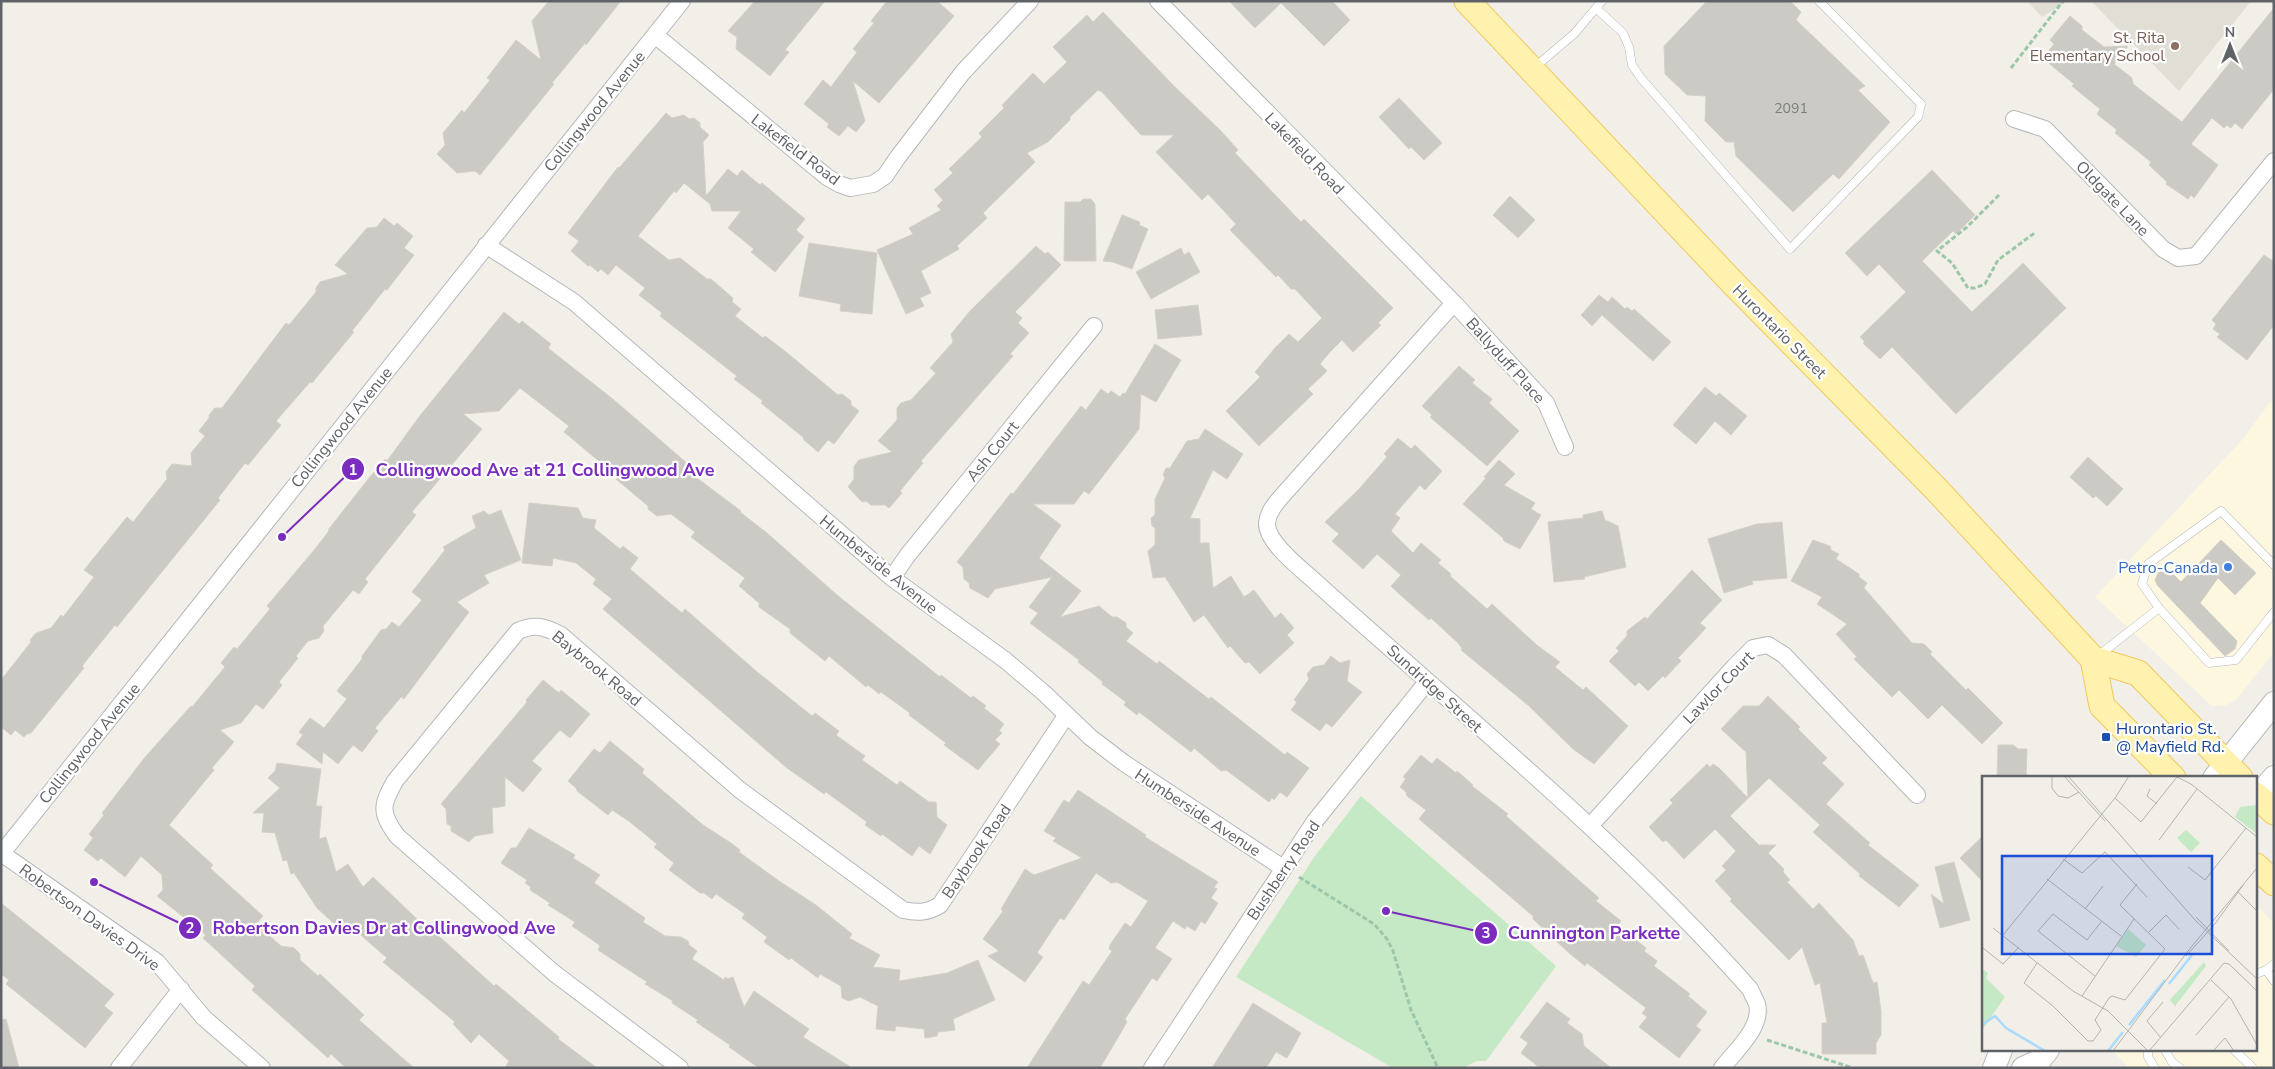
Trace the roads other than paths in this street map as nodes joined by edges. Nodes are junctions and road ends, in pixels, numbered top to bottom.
1 (682, 1) edge
2 (1030, 1) edge
3 (1158, 1) edge
4 (1468, 1) edge
5 (1602, 1) edge
6 (1819, 1) edge
7 (1597, 9) junction
8 (655, 35) junction
9 (1532, 70) junction
10 (2014, 119) dead end
11 (2274, 161) edge
12 (486, 246) junction
13 (1454, 303) junction
14 (1094, 326) dead end
15 (1565, 447) dead end
16 (2274, 565) edge
17 (892, 578) junction
18 (2159, 608) junction
19 (2274, 612) edge
20 (2093, 660) junction
21 (1427, 682) junction
22 (2274, 703) edge
23 (1066, 716) junction
24 (2226, 773) edge
25 (2171, 776) edge
26 (2274, 777) edge
27 (1917, 795) dead end
28 (2261, 800) edge
29 (1590, 826) junction
30 (1, 853) edge
31 (1283, 868) junction
32 (2258, 868) edge
33 (2274, 883) edge
34 (2274, 964) edge
35 (2266, 970) junction
36 (2258, 973) edge
37 (2274, 981) edge
38 (181, 989) junction
39 (2000, 1052) edge
40 (2046, 1052) edge
41 (2148, 1052) edge
42 (2166, 1052) edge
43 (2236, 1052) edge
44 (120, 1068) edge
45 (262, 1068) edge
46 (680, 1068) edge
47 (1152, 1068) edge
48 (1722, 1068) edge
49 (1994, 1068) edge
50 (2023, 1068) edge
51 (2155, 1068) edge
52 (2180, 1068) edge
53 (2254, 1068) edge

1 - 8 street, Collingwood Avenue
2 - 8 street, Lakefield Road
3 - 13 street, Lakefield Road
4 - 9 main road, Hurontario Street
5 - 7 lane
6 - 7 lane
7 - 9 lane
8 - 12 street, Collingwood Avenue
9 - 20 main road, Hurontario Street
10 - 11 street, Oldgate Lane
12 - 17 street, Humberside Avenue
12 - 30 street, Collingwood Avenue
13 - 15 street, Ballyduff Place
13 - 21 street, Sundridge Street
14 - 17 street, Ash Court
16 - 18 lane
17 - 23 street, Humberside Avenue
18 - 19 lane
18 - 20 lane
20 - 24 main road
20 - 25 main road
21 - 29 street, Sundridge Street
21 - 31 street, Bushberry Road
22 - 24 main road
23 - 31 street, Humberside Avenue
23 - 46 street, Baybrook Road
26 - 28 main road
27 - 29 street, Lawlor Court
29 - 48 street, Sundridge Street
30 - 38 street, Robertson Davies Drive
31 - 47 street, Bushberry Road
32 - 33 main road
34 - 35 lane
35 - 36 lane
35 - 37 lane
38 - 44 street
38 - 45 street, Robertson Davies Drive
39 - 49 main road
40 - 50 main road
41 - 51 lane
42 - 52 lane
43 - 53 lane

